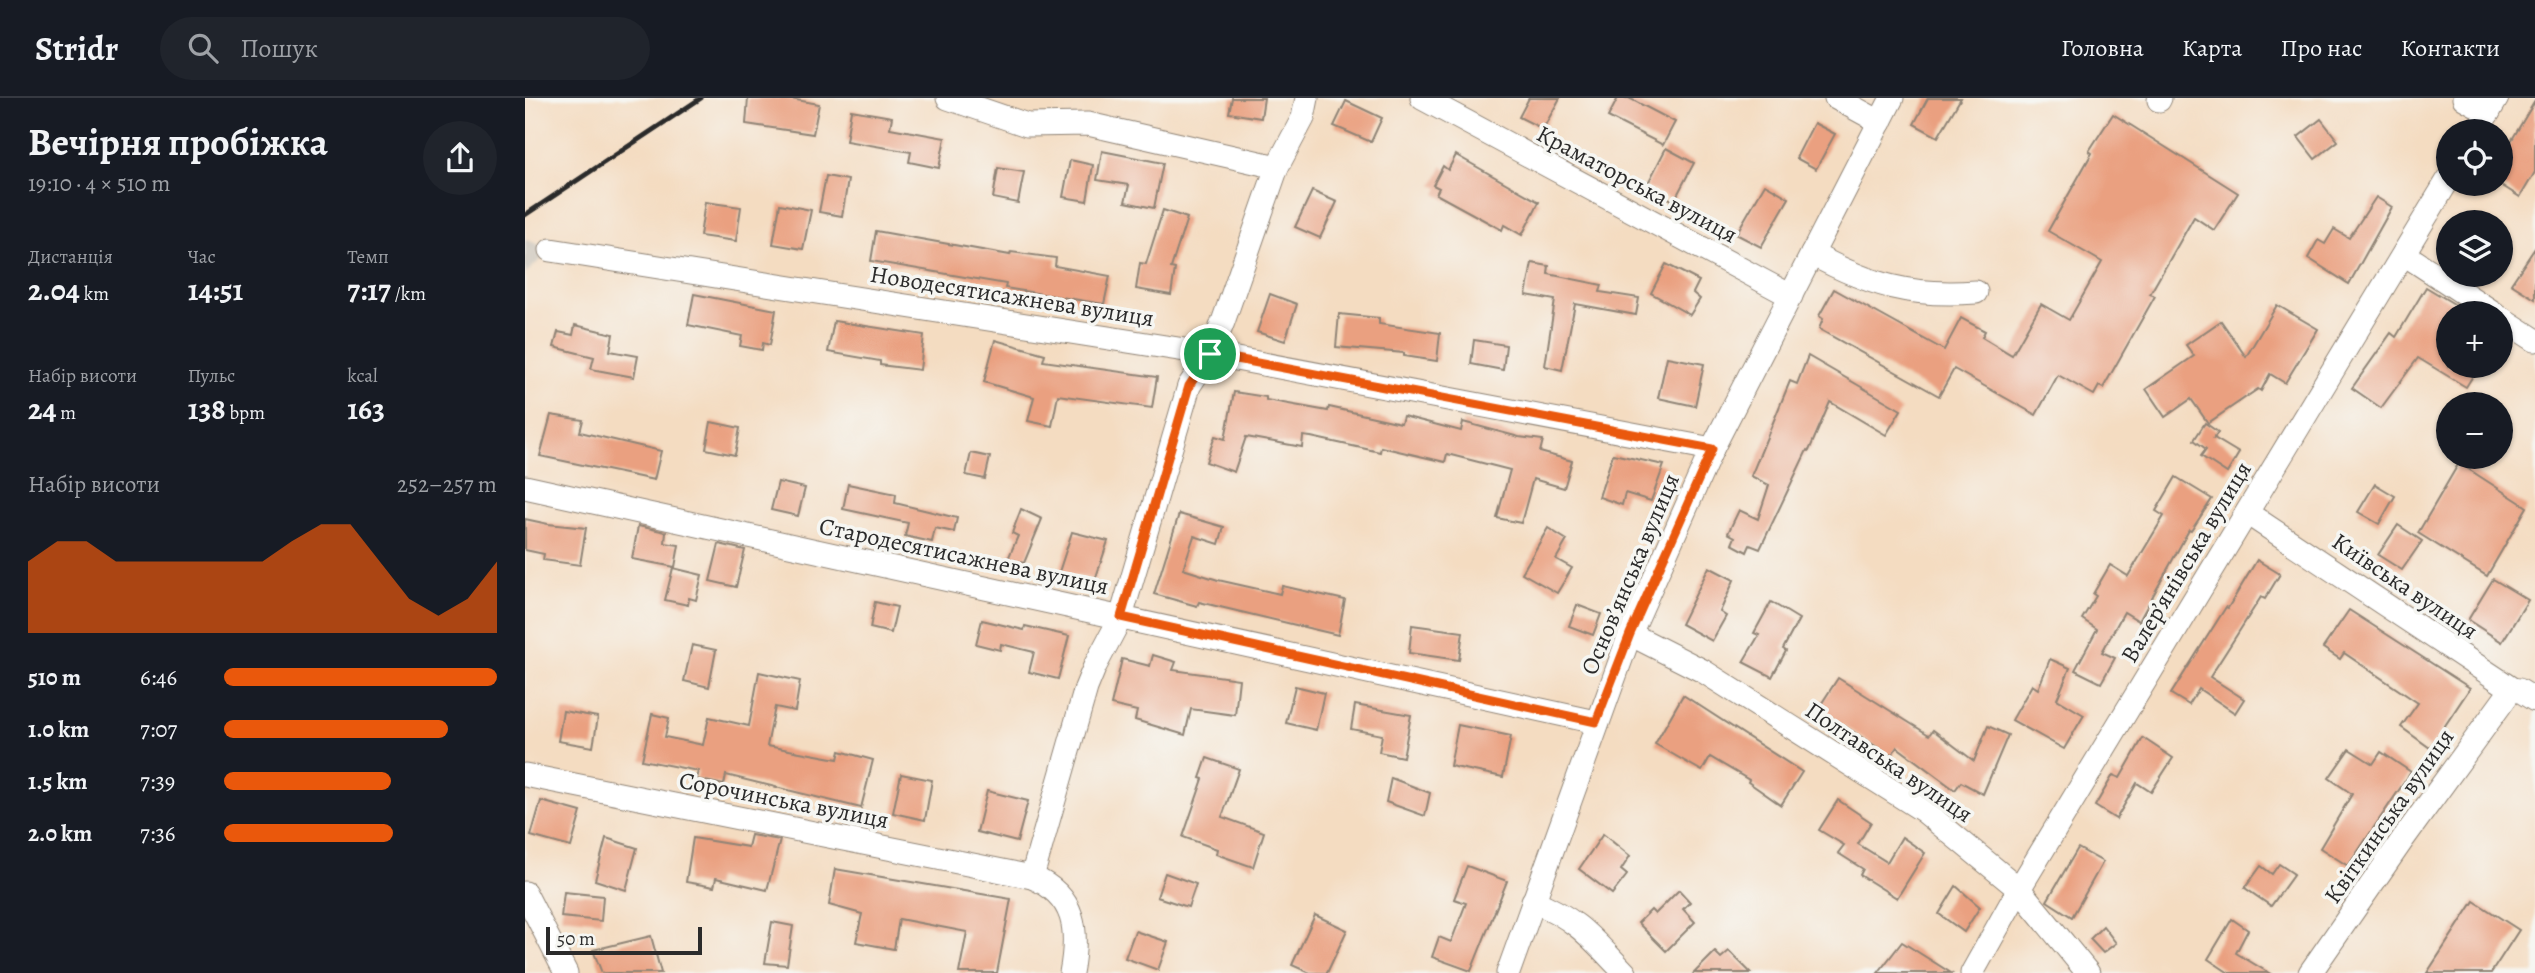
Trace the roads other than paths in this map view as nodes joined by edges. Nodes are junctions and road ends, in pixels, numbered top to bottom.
1 (947, 98) edge
2 (1307, 98) edge
3 (1422, 98) edge
4 (1836, 98) edge
5 (1892, 98) edge
6 (2464, 98) edge
7 (2488, 114) edge
8 (1880, 121) junction
9 (1277, 167) junction
10 (2438, 196) edge
11 (551, 250) dead end
12 (1812, 254) junction
13 (2404, 254) junction
14 (1976, 292) dead end
15 (1791, 296) junction
16 (2476, 301) edge
17 (2513, 325) edge
18 (2535, 340) edge
19 (1210, 354) junction
20 (1712, 449) junction
21 (525, 487) edge
22 (2247, 513) junction
23 (1121, 617) junction
24 (1630, 634) junction
25 (2512, 689) junction
26 (2535, 700) edge
27 (1596, 722) junction
28 (525, 775) edge
29 (1032, 877) junction
30 (2019, 889) junction
31 (525, 893) edge
32 (1533, 901) junction
33 (566, 973) edge
34 (1070, 973) edge
35 (1508, 973) edge
36 (1625, 973) edge
37 (1972, 973) edge
38 (2088, 973) edge
39 (2310, 973) edge

1 - 9 street
2 - 9 street
3 - 15 street, Краматорська вулиця
4 - 8 street
5 - 8 street, Основ’янська вулиця
6 - 7 street
8 - 12 street, Основ’янська вулиця
9 - 19 street
10 - 13 street, Валер’янівська вулиця
11 - 19 street, Новодесятисажнева вулиця
12 - 14 street
12 - 15 street, Основ’янська вулиця
13 - 16 street
13 - 22 street, Валер’янівська вулиця
15 - 20 street, Основ’янська вулиця
17 - 18 street
19 - 20 street, Новодесятисажнева вулиця
19 - 23 street
20 - 24 street, Основ’янська вулиця
21 - 23 street, Стародесятисажнева вулиця
22 - 25 street, Київська вулиця
22 - 30 street, Валер’янівська вулиця
23 - 27 street, Стародесятисажнева вулиця
23 - 29 street
24 - 27 street, Основ’янська вулиця
24 - 30 street, Полтавська вулиця
25 - 26 street, Київська вулиця
25 - 39 street, Квіткинська вулиця
27 - 32 street, Основ’янська вулиця
28 - 29 street, Сорочинська вулиця
29 - 34 street
30 - 37 street, Валер’янівська вулиця
30 - 38 street, Полтавська вулиця
31 - 33 street
32 - 35 street, Основ’янська вулиця
32 - 36 street

